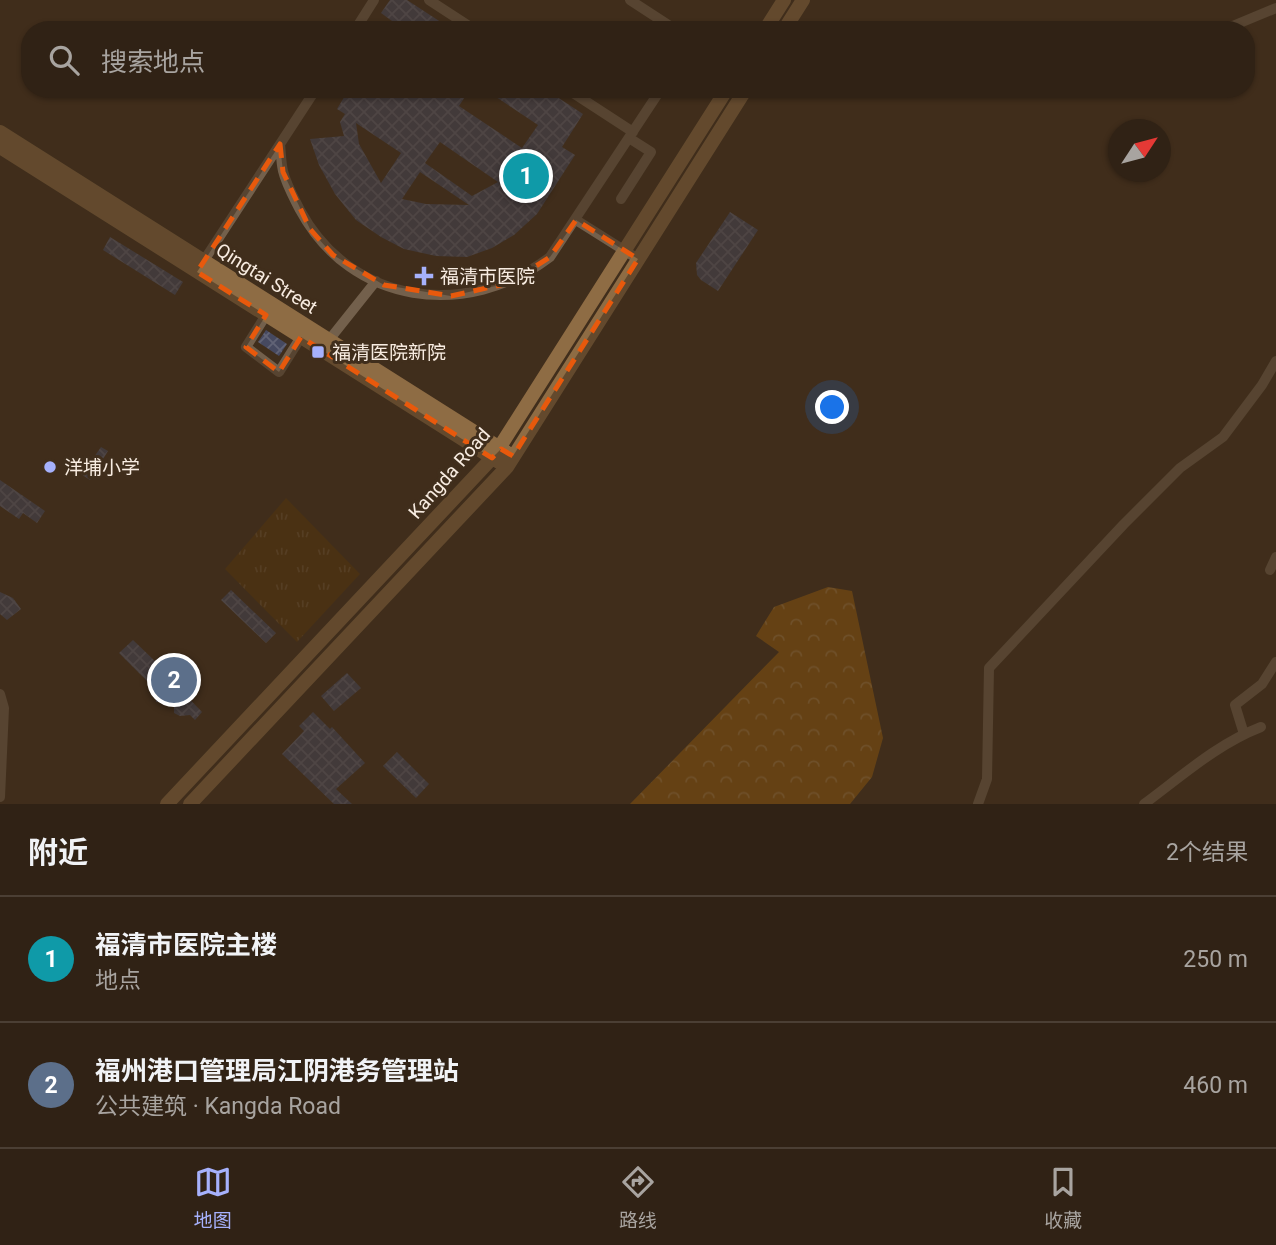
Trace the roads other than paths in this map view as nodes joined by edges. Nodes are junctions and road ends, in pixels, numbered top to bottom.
1 (374, 0) edge
2 (429, 0) edge
3 (630, 0) edge
4 (784, 0) edge
5 (803, 0) edge
6 (1276, 8) edge
7 (361, 21) edge
8 (461, 21) edge
9 (662, 21) edge
10 (771, 21) edge
11 (790, 21) edge
12 (1245, 21) edge
13 (310, 98) edge
14 (580, 98) edge
15 (655, 98) edge
16 (721, 98) edge
17 (740, 98) edge
18 (0, 132) edge
19 (631, 135) junction
20 (280, 144) junction
21 (0, 148) edge
22 (621, 199) dead end
23 (576, 220) junction
24 (624, 251) junction
25 (638, 259) junction
26 (200, 266) junction
27 (376, 281) junction
28 (266, 315) junction
29 (301, 337) junction
30 (329, 340) junction
31 (1276, 361) edge
32 (495, 453) junction
33 (510, 461) junction
34 (1276, 557) edge
35 (1270, 570) dead end
36 (1276, 662) edge
37 (0, 694) edge
38 (1261, 727) dead end
39 (1244, 734) junction
40 (0, 797) edge
41 (167, 804) edge
42 (190, 804) edge
43 (978, 804) edge
44 (1144, 804) edge

1 - 7 street
2 - 8 street
3 - 9 street
4 - 10 street
5 - 11 street
6 - 12 street
13 - 20 street
14 - 19 street
15 - 19 street
16 - 24 street, Kangda Road
17 - 25 street, Kangda Road
18 - 26 street, Qingtai Street
19 - 22 street
19 - 23 street
20 - 26 street
20 - 27 street
21 - 26 street, Qingtai Street
23 - 24 street
23 - 27 street
24 - 25 street
24 - 32 street, Kangda Road
25 - 33 street, Kangda Road
26 - 28 street, Qingtai Street
26 - 30 street, Qingtai Street
27 - 30 street
28 - 29 street, Qingtai Street
28 - 29 street
29 - 32 street, Qingtai Street
30 - 32 street, Qingtai Street
31 - 43 street
32 - 33 street, Qingtai Street
32 - 41 street, Kangda Road
33 - 42 street, Kangda Road
34 - 35 street
36 - 39 street
37 - 40 street
38 - 39 street
39 - 44 street

